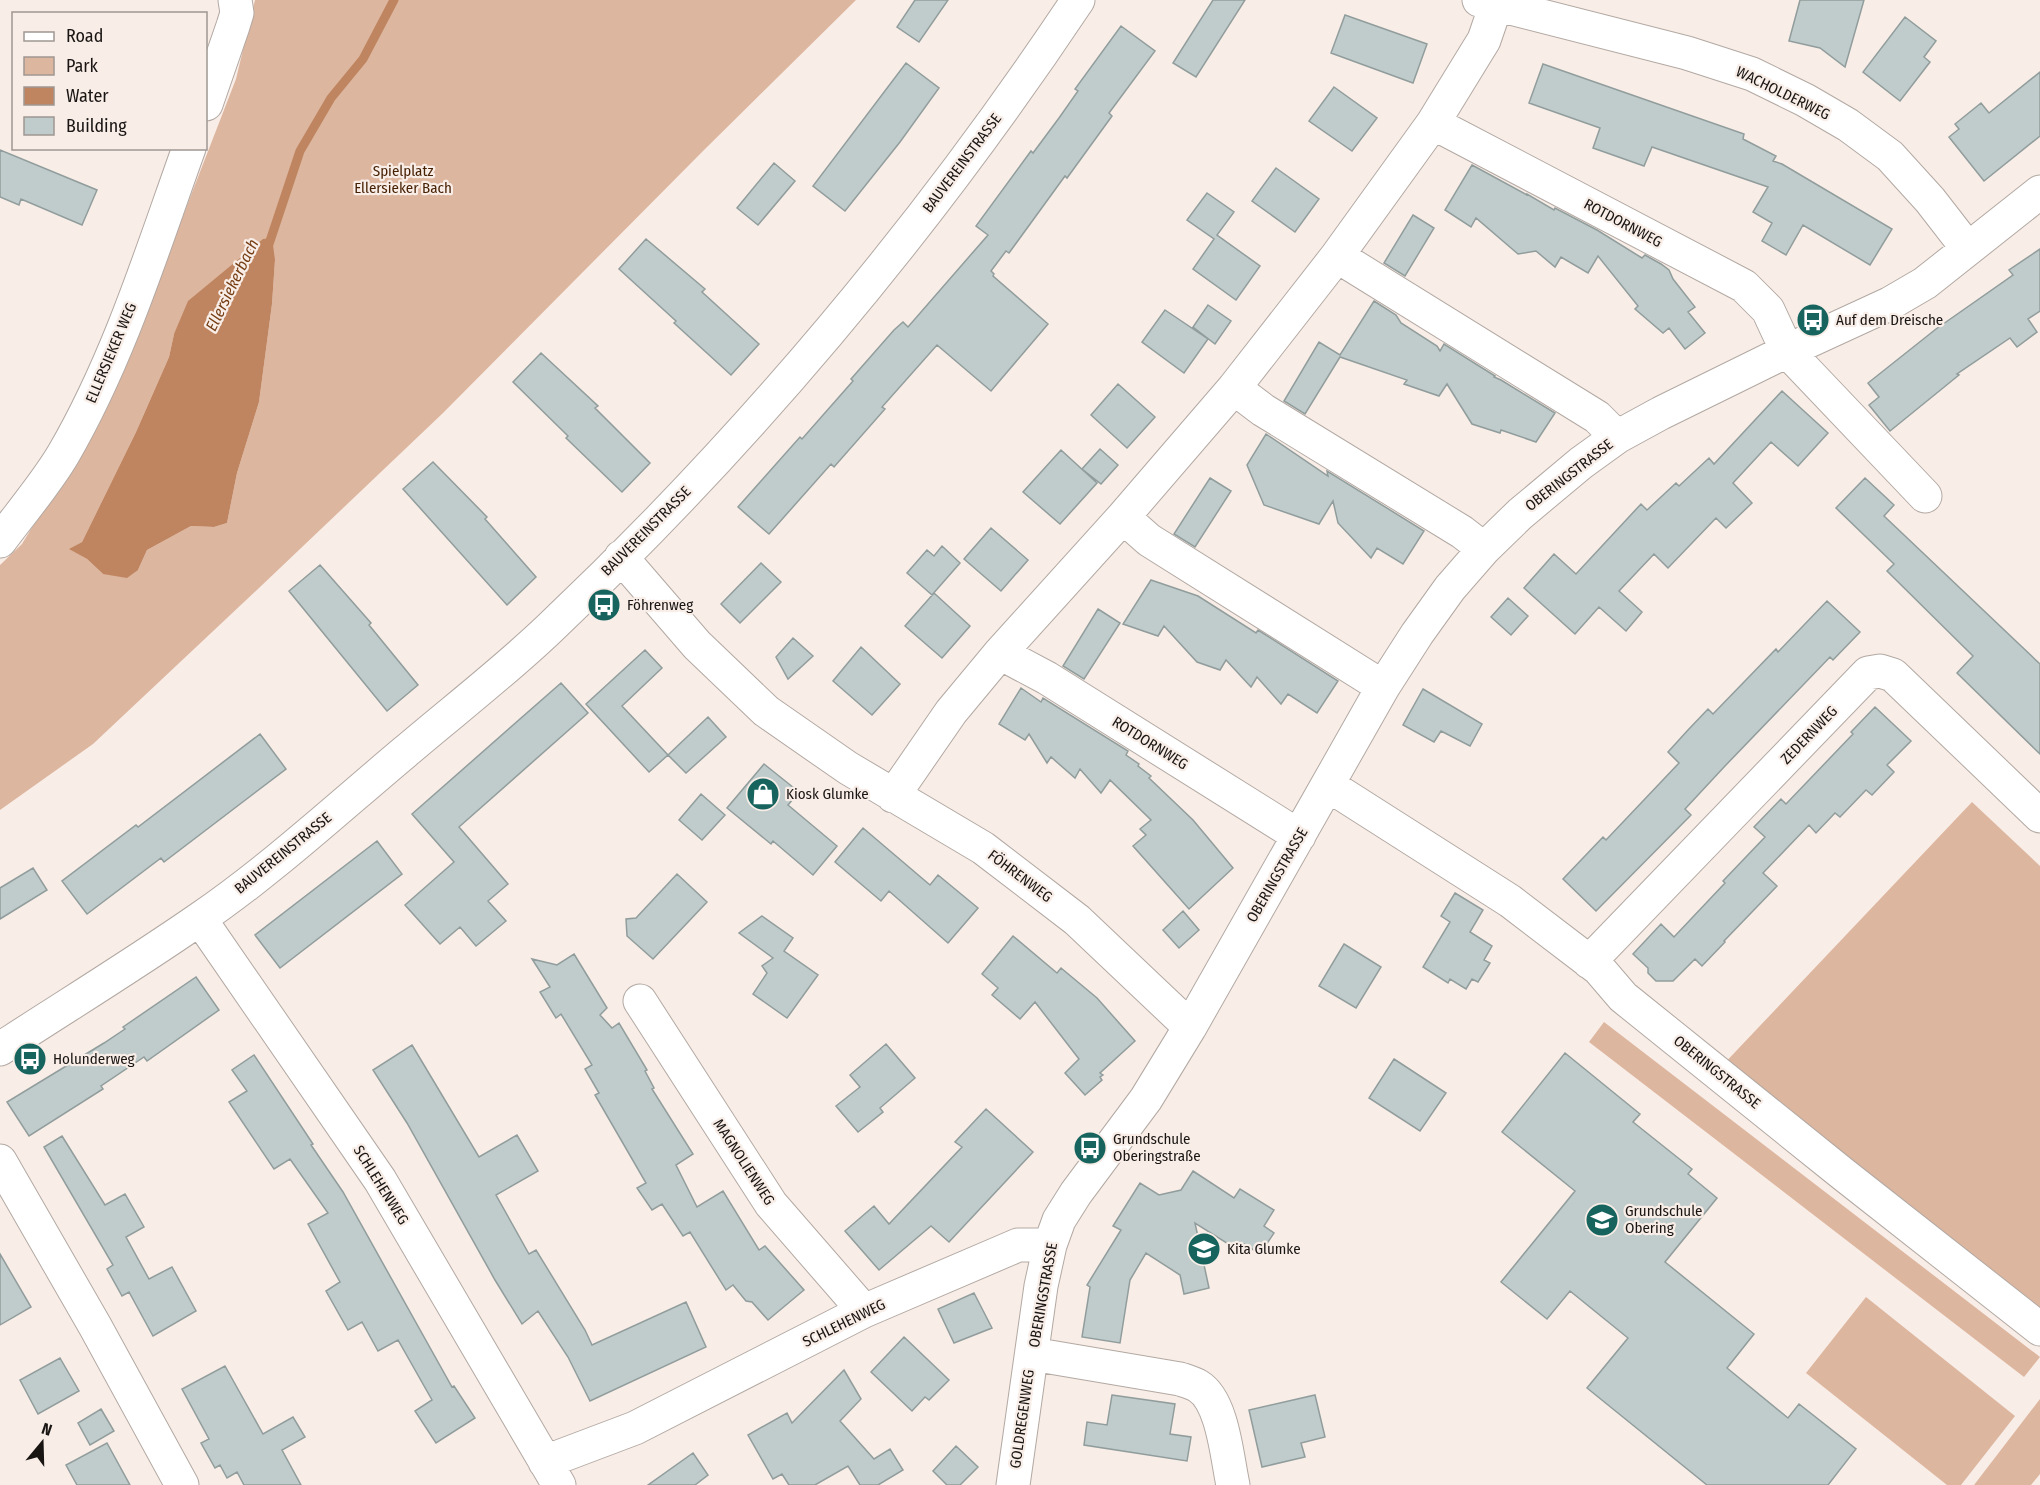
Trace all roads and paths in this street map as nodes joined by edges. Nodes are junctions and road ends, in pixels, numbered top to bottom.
1 (235, 0) edge
2 (1078, 0) edge
3 (1488, 2) edge
4 (207, 101) edge
5 (1433, 123) junction
6 (188, 150) edge
7 (2040, 192) edge
8 (1968, 249) junction
9 (1337, 256) junction
10 (1788, 351) junction
11 (1234, 388) junction
12 (1617, 437) junction
13 (1925, 496) dead end
14 (1123, 517) junction
15 (0, 541) edge
16 (1484, 549) junction
17 (621, 557) junction
18 (1000, 653) junction
19 (1383, 687) junction
20 (1328, 785) junction
21 (893, 796) junction
22 (2040, 816) edge
23 (1299, 836) junction
24 (200, 919) junction
25 (1589, 962) junction
26 (640, 1001) dead end
27 (1190, 1027) junction
28 (0, 1049) edge
29 (0, 1161) edge
30 (1050, 1245) junction
31 (864, 1311) junction
32 (2040, 1329) edge
33 (1032, 1354) junction
34 (552, 1473) edge
35 (183, 1485) edge
36 (1013, 1485) edge
37 (1233, 1485) edge

1 - 4 street
2 - 17 street, BAUVEREINSTRASSE
3 - 5 street
3 - 8 street, WACHOLDERWEG
5 - 9 street
5 - 10 street, ROTDORNWEG
6 - 15 street, ELLERSIEKER WEG
7 - 8 street, OBERINGSTRASSE
8 - 10 street, OBERINGSTRASSE
9 - 11 street
9 - 12 street
10 - 12 street, OBERINGSTRASSE
10 - 13 street
11 - 14 street
11 - 16 street
12 - 16 street, OBERINGSTRASSE
14 - 18 street
14 - 19 street
16 - 19 street, OBERINGSTRASSE
17 - 21 street, FÖHRENWEG
17 - 24 street, BAUVEREINSTRASSE
18 - 21 street
18 - 23 street, ROTDORNWEG
19 - 20 street, OBERINGSTRASSE
20 - 23 street, OBERINGSTRASSE
20 - 25 street, OBERINGSTRASSE
21 - 27 street, FÖHRENWEG
22 - 25 street, ZEDERNWEG
23 - 27 street, OBERINGSTRASSE
24 - 28 street, BAUVEREINSTRASSE
24 - 34 street, SCHLEHENWEG
25 - 32 street, OBERINGSTRASSE
26 - 31 street, MAGNOLIENWEG
27 - 30 street, OBERINGSTRASSE
29 - 35 street
30 - 31 street, SCHLEHENWEG
30 - 33 street, OBERINGSTRASSE
31 - 34 street, SCHLEHENWEG
33 - 36 street, GOLDREGENWEG
33 - 37 street, OBERINGSTRASSE

